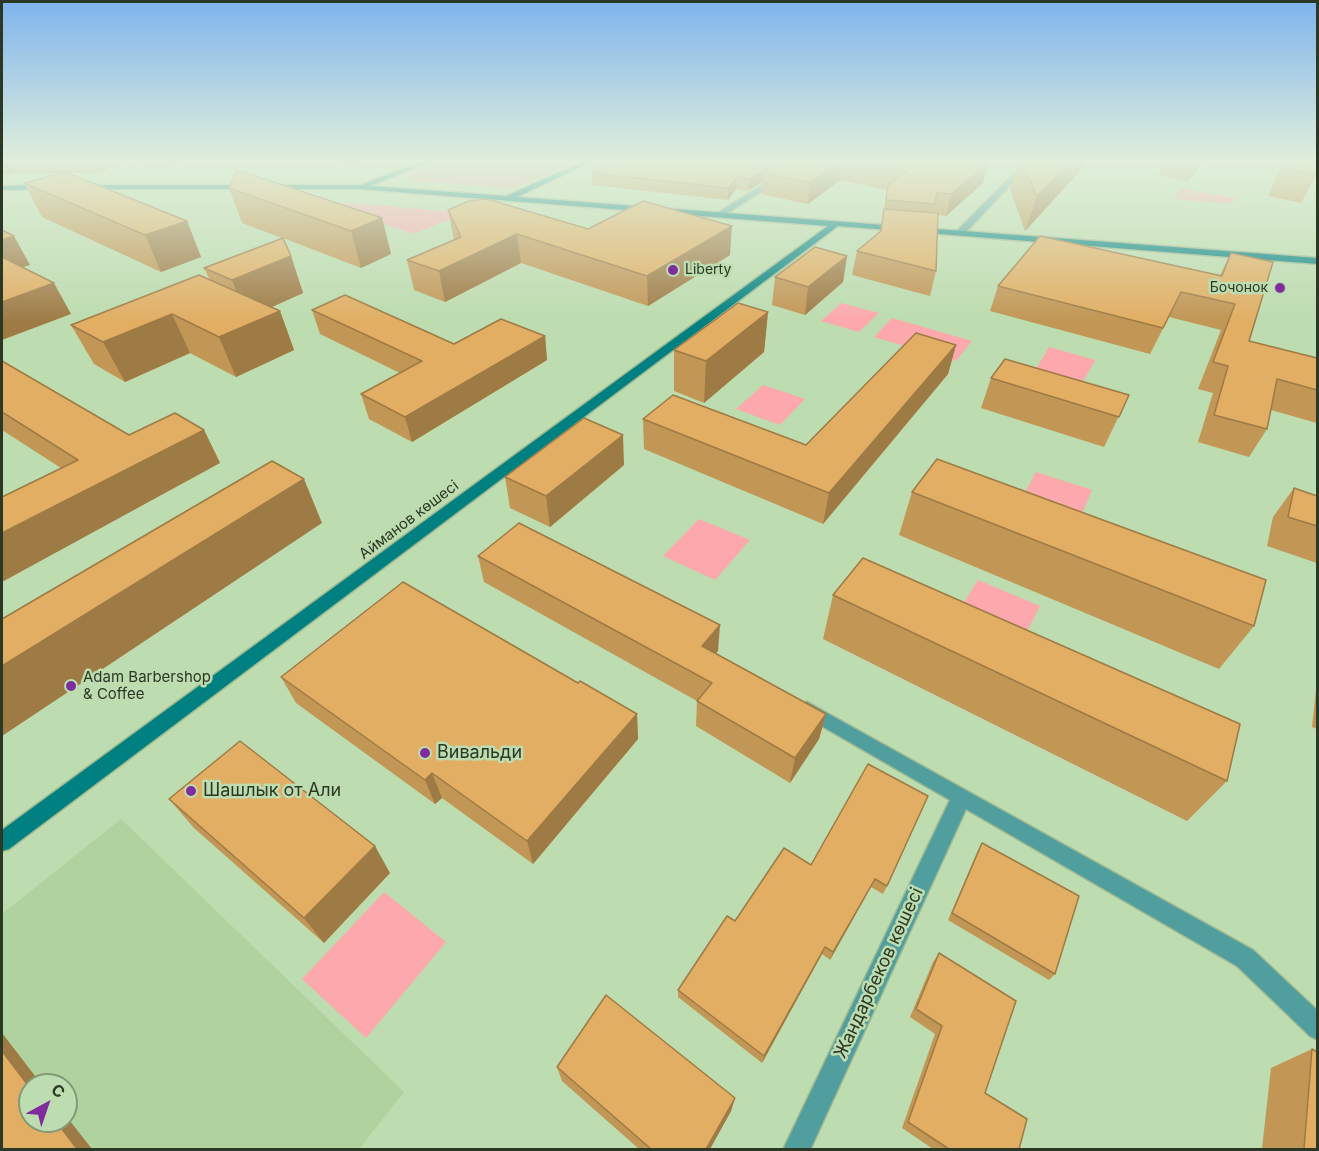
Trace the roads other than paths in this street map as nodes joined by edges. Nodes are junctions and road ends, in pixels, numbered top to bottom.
1 (728, 215) edge
2 (978, 215) edge
3 (836, 224) junction
4 (960, 233) junction
5 (1317, 261) edge
6 (788, 698) edge
7 (962, 796) junction
8 (2, 842) edge
9 (1317, 1029) edge
10 (796, 1149) edge

1 - 3 main road
2 - 4 street
3 - 4 main road
3 - 8 main road, Айманов көшесі
4 - 5 main road
6 - 7 street
7 - 9 street
7 - 10 street, Жандарбеков көшесі

